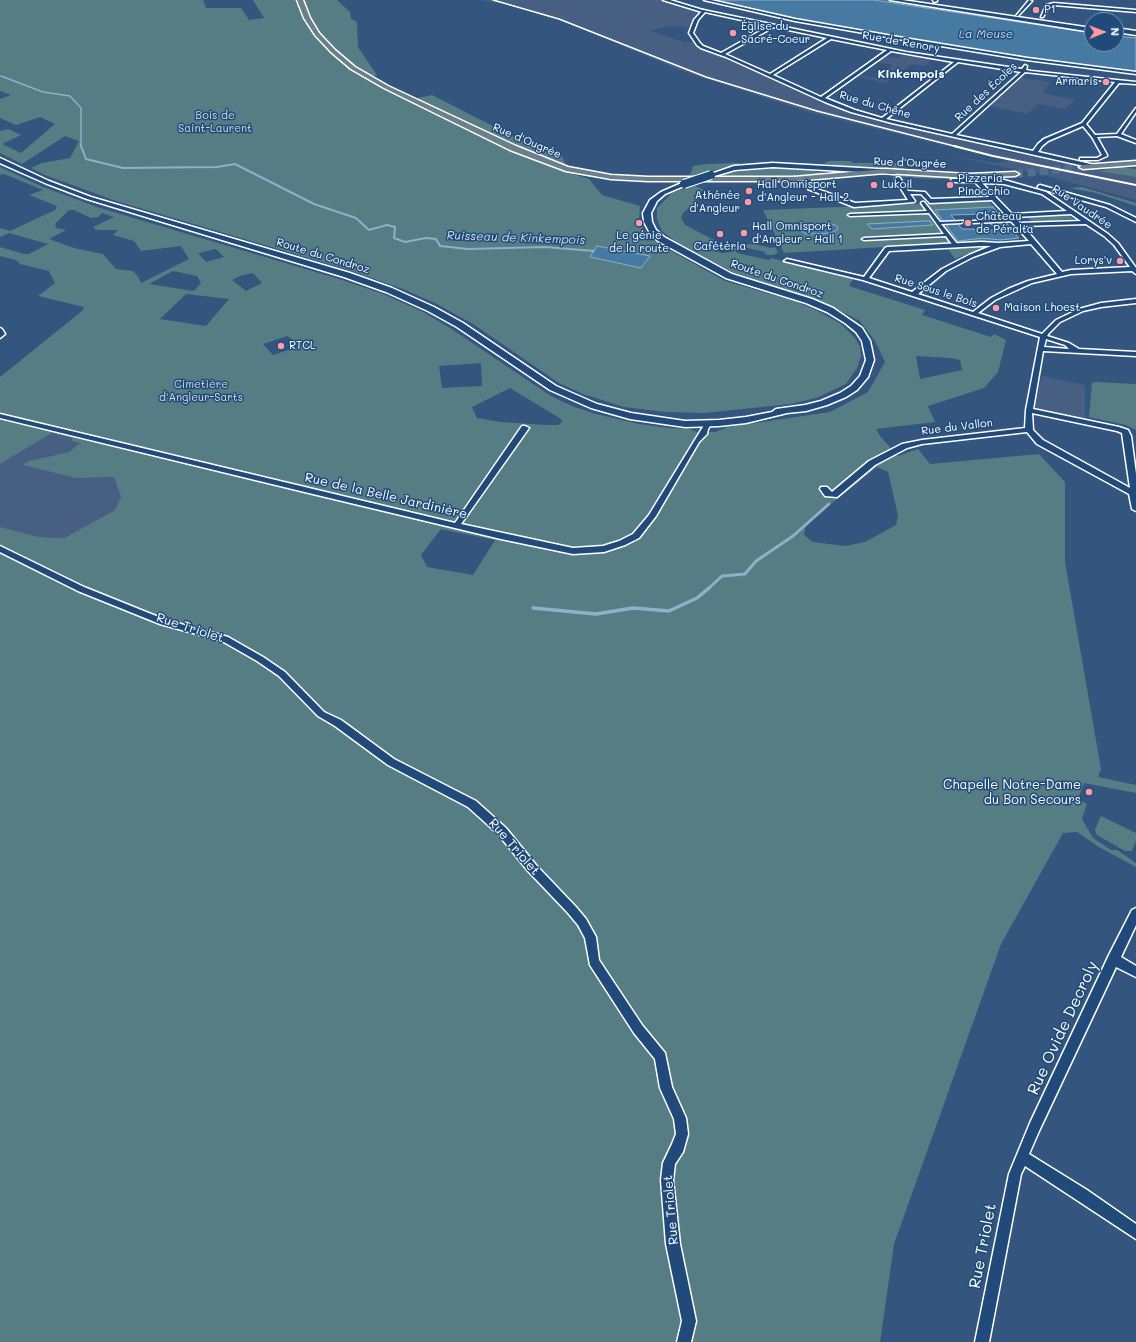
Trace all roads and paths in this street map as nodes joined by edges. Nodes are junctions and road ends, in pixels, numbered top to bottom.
1 (300, 0) edge
2 (665, 0) edge
3 (706, 0) edge
4 (892, 0) edge
5 (900, 0) edge
6 (1030, 1) edge
7 (704, 11) junction
8 (1136, 11) edge
9 (1042, 16) junction
10 (1020, 17) junction
11 (795, 20) junction
12 (1053, 23) junction
13 (772, 26) junction
14 (780, 28) junction
15 (1084, 28) edge
16 (1084, 28) edge
17 (1124, 33) edge
18 (1136, 34) edge
19 (829, 38) junction
20 (890, 50) junction
21 (722, 54) junction
22 (1027, 59) junction
23 (957, 61) junction
24 (1024, 71) junction
25 (1136, 74) edge
26 (771, 75) junction
27 (1118, 81) junction
28 (1136, 83) edge
29 (822, 98) junction
30 (1136, 109) edge
31 (883, 119) junction
32 (1084, 124) junction
33 (953, 135) junction
34 (1118, 135) junction
35 (1094, 136) junction
36 (1136, 142) edge
37 (1036, 153) junction
38 (0, 160) edge
39 (1136, 163) edge
40 (761, 166) junction
41 (1093, 166) junction
42 (1084, 167) tunnel mouth
43 (856, 174) junction
44 (1013, 175) joint
45 (1002, 176) junction
46 (993, 177) junction
47 (893, 178) junction
48 (979, 178) junction
49 (794, 179) junction
50 (874, 180) dead end
51 (954, 180) junction
52 (808, 182) junction
53 (1024, 183) junction
54 (1050, 189) junction
55 (906, 192) junction
56 (1044, 193) junction
57 (1063, 193) junction
58 (994, 198) junction
59 (1052, 198) junction
60 (923, 203) dead end
61 (930, 212) junction
62 (1072, 212) junction
63 (850, 216) dead end
64 (1015, 220) junction
65 (1136, 220) edge
66 (958, 222) dead end
67 (973, 222) dead end
68 (1088, 222) junction
69 (939, 223) junction
70 (948, 234) junction
71 (864, 239) dead end
72 (1033, 242) junction
73 (999, 245) junction
74 (956, 246) junction
75 (787, 261) dead end
76 (1135, 270) edge
77 (1060, 274) junction
78 (865, 279) junction
79 (914, 294) junction
80 (1136, 301) edge
81 (974, 314) junction
82 (0, 330) edge
83 (0, 336) edge
84 (1043, 337) junction
85 (1041, 349) junction
86 (1076, 350) junction
87 (1136, 354) edge
88 (1029, 410) junction
89 (783, 412) junction
90 (621, 413) junction
91 (744, 415) junction
92 (0, 416) edge
93 (708, 424) junction
94 (524, 428) dead end
95 (1029, 430) junction
96 (824, 489) dead end
97 (1133, 493) junction
98 (1136, 509) edge
99 (457, 525) junction
100 (0, 549) edge
101 (1136, 913) edge
102 (1114, 959) junction
103 (1136, 972) edge
104 (1022, 1157) junction
105 (1136, 1232) edge
106 (684, 1342) edge
107 (982, 1342) edge

1 - 49 main road, Rue d'Ougrée
2 - 7 street, Rue de Renory
3 - 11 street
4 - 15 main road
5 - 10 main road
6 - 10 street
7 - 13 street, Rue de Renory
7 - 21 street, Rue du Chêne
8 - 9 street
9 - 10 street
9 - 12 street
10 - 12 main road
11 - 14 street
11 - 22 street
12 - 16 main road
13 - 14 street, Rue de Renory
13 - 21 street
14 - 19 street, Rue de Renory
17 - 18 main road
19 - 20 street, Rue de Renory
19 - 26 street
20 - 23 street, Rue de Renory
20 - 29 street
21 - 26 street, Rue du Chêne
22 - 24 street, Rue des Écoles
22 - 25 street
23 - 24 street, Rue de Renory
23 - 31 street
24 - 27 street, Rue de Renory
24 - 33 street, Rue des Écoles
26 - 29 street, Rue du Chêne
27 - 28 street, Rue de Renory
27 - 32 street
29 - 31 street, Rue du Chêne
30 - 34 street
31 - 33 street, Rue du Chêne
32 - 35 street
32 - 37 street
33 - 37 street, Rue du Chêne
34 - 35 street
34 - 36 street
35 - 37 street
37 - 41 street, Rue du Chêne
38 - 90 main road, Route du Condroz
39 - 41 main road
40 - 43 main road, Route du Condroz
40 - 47 main road, Route du Condroz
40 - 89 main road, Route du Condroz, bridge
41 - 42 main road
43 - 47 main road, Rue d'Ougrée
43 - 49 main road, Rue d'Ougrée
44 - 45 main road, Rue d'Ougrée
44 - 53 street
45 - 46 main road, Rue d'Ougrée
45 - 48 main road, Rue d'Ougrée
46 - 48 street
46 - 51 main road, Rue d'Ougrée
46 - 53 street
47 - 48 main road, Rue d'Ougrée
47 - 51 main road, Rue d'Ougrée
47 - 55 street
48 - 51 street, Rue Vaudrée
48 - 56 street, Rue Vaudrée
48 - 58 street
49 - 52 main road, Rue d'Ougrée
50 - 52 main road, Rue d'Ougrée
52 - 55 street
53 - 54 street
54 - 56 street
54 - 57 street
55 - 58 street
56 - 59 street, Rue Vaudrée
57 - 59 street
57 - 65 street
58 - 64 street
59 - 62 street, Rue Vaudrée
60 - 61 street
61 - 63 street
61 - 69 street
62 - 64 street
62 - 68 street, Rue Vaudrée
64 - 67 street
64 - 68 street
64 - 72 street
66 - 69 street
68 - 76 street, Rue Vaudrée
69 - 70 street
70 - 71 street
70 - 74 street
72 - 73 street
72 - 77 street
73 - 74 street
73 - 79 street
74 - 78 street
75 - 78 street, Rue Sous le Bois
76 - 77 street
77 - 81 street
78 - 79 street, Rue Sous le Bois
79 - 81 street, Rue Sous le Bois
80 - 84 street
81 - 84 street, Rue Sous le Bois
82 - 83 street
84 - 85 street
84 - 86 street, Rue Sous le Bois
85 - 86 street
85 - 88 street
86 - 87 street
88 - 95 street
88 - 97 street
89 - 91 main road, Route du Condroz
89 - 93 main road, Route du Condroz
90 - 91 main road, Route du Condroz
90 - 93 main road, Route du Condroz
91 - 93 main road
92 - 99 street, Rue de la Belle Jardinière
93 - 99 street, Rue de la Belle Jardinière
94 - 99 street
95 - 96 street, Rue du Vallon
95 - 97 street
97 - 98 street
100 - 106 street, Rue Triolet
101 - 102 street, Rue Ovide Decroly
102 - 103 street
102 - 104 street, Rue Ovide Decroly
104 - 105 street
104 - 107 street, Rue Triolet

